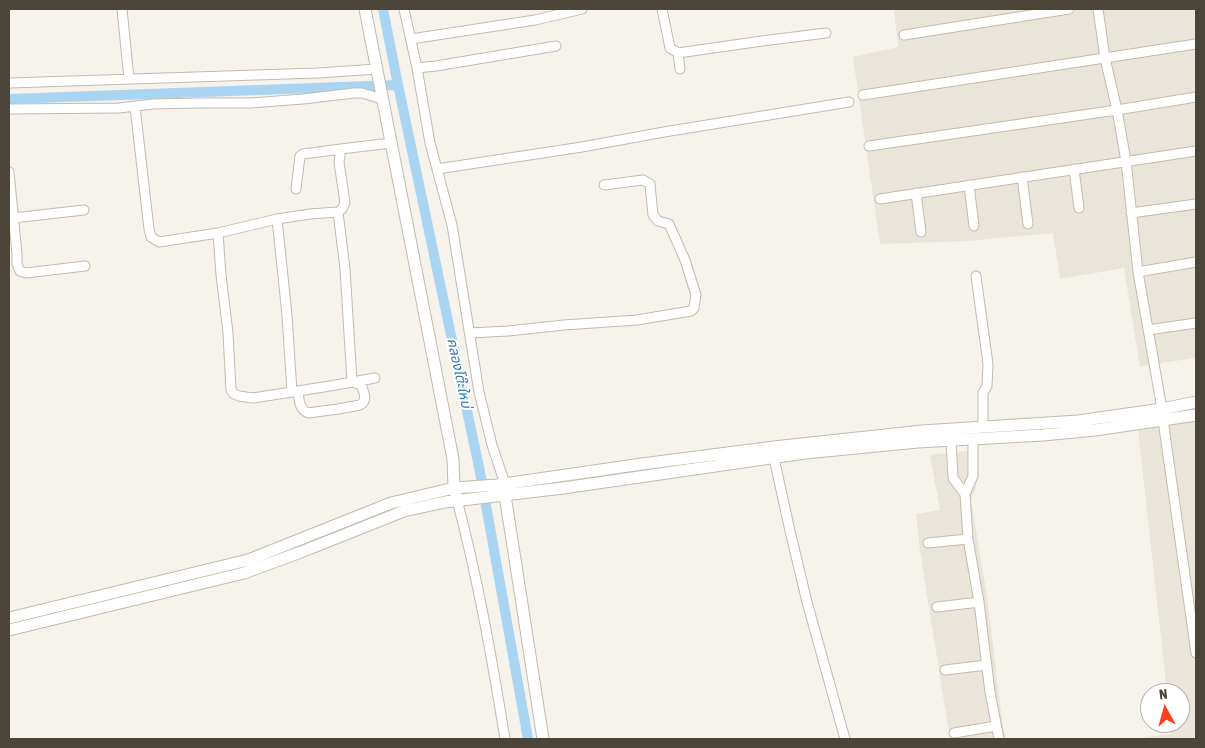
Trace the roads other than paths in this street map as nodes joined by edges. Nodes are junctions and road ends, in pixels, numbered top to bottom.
1 (122, 9) edge
2 (365, 9) edge
3 (404, 9) edge
4 (582, 9) edge
5 (662, 9) edge
6 (1069, 9) edge
7 (1098, 9) edge
8 (557, 11) edge
9 (826, 33) dead end
10 (904, 35) dead end
11 (411, 39) junction
12 (1196, 44) edge
13 (556, 46) dead end
14 (678, 53) junction
15 (1105, 58) junction
16 (417, 68) junction
17 (680, 69) dead end
18 (377, 71) junction
19 (129, 79) junction
20 (9, 83) edge
21 (381, 95) junction
22 (863, 95) dead end
23 (1196, 97) edge
24 (849, 102) dead end
25 (135, 107) junction
26 (9, 109) edge
27 (1117, 110) junction
28 (391, 143) junction
29 (870, 146) dead end
30 (341, 149) junction
31 (1196, 151) edge
32 (1126, 162) junction
33 (437, 169) junction
34 (1074, 169) junction
35 (9, 172) edge
36 (1022, 177) junction
37 (604, 185) dead end
38 (969, 185) junction
39 (296, 188) dead end
40 (916, 193) junction
41 (880, 199) dead end
42 (1196, 204) edge
43 (1079, 208) dead end
44 (84, 210) dead end
45 (338, 212) junction
46 (1131, 213) junction
47 (13, 218) junction
48 (277, 218) junction
49 (1028, 224) dead end
50 (974, 226) dead end
51 (921, 232) dead end
52 (218, 233) junction
53 (1196, 262) edge
54 (85, 266) dead end
55 (1138, 272) junction
56 (976, 276) dead end
57 (1196, 323) edge
58 (1148, 330) junction
59 (470, 333) junction
60 (375, 378) dead end
61 (352, 382) junction
62 (295, 391) junction
63 (1196, 402) edge
64 (1162, 415) junction
65 (1196, 415) edge
66 (984, 427) junction
67 (973, 439) junction
68 (951, 440) junction
69 (774, 458) junction
70 (503, 490) junction
71 (459, 494) junction
72 (965, 494) junction
73 (968, 539) junction
74 (928, 543) dead end
75 (979, 602) junction
76 (937, 607) dead end
77 (9, 618) edge
78 (9, 630) edge
79 (1196, 653) edge
80 (987, 665) junction
81 (945, 670) dead end
82 (996, 726) junction
83 (954, 733) dead end
84 (505, 739) edge
85 (543, 739) edge
86 (845, 739) edge
87 (999, 739) edge

1 - 19 street
2 - 18 street
3 - 11 street
4 - 8 street
5 - 14 street
6 - 10 street
7 - 15 street
8 - 11 street
9 - 14 street
11 - 16 street
12 - 15 street
13 - 16 street
14 - 17 street
15 - 22 street
15 - 27 street
16 - 33 street
18 - 19 street
18 - 21 street
19 - 20 street
21 - 25 street
21 - 28 street
23 - 27 street
24 - 33 street
25 - 26 street
25 - 52 street
27 - 29 street
27 - 32 street
28 - 30 street
28 - 71 street
30 - 39 street
30 - 45 street
31 - 32 street
32 - 34 street
32 - 46 street
33 - 59 street
34 - 36 street
34 - 43 street
35 - 47 street
36 - 38 street
36 - 49 street
37 - 59 street
38 - 40 street
38 - 50 street
40 - 41 street
40 - 51 street
42 - 46 street
44 - 47 street
45 - 48 street
45 - 61 street
46 - 55 street
47 - 54 street
48 - 52 street
48 - 62 street
52 - 62 street
53 - 55 street
55 - 58 street
56 - 66 street
57 - 58 street
58 - 64 street
59 - 70 street
60 - 61 street
61 - 62 street
61 - 62 street
63 - 64 street
64 - 65 street
64 - 66 street
64 - 67 street
64 - 79 street
66 - 70 street
67 - 68 street
67 - 72 street
68 - 69 street
68 - 72 street
69 - 70 street
69 - 86 street
70 - 71 street
70 - 85 street
71 - 77 street
71 - 78 street
71 - 84 street
72 - 73 street
73 - 74 street
73 - 75 street
75 - 76 street
75 - 80 street
80 - 81 street
80 - 82 street
82 - 83 street
82 - 87 street

